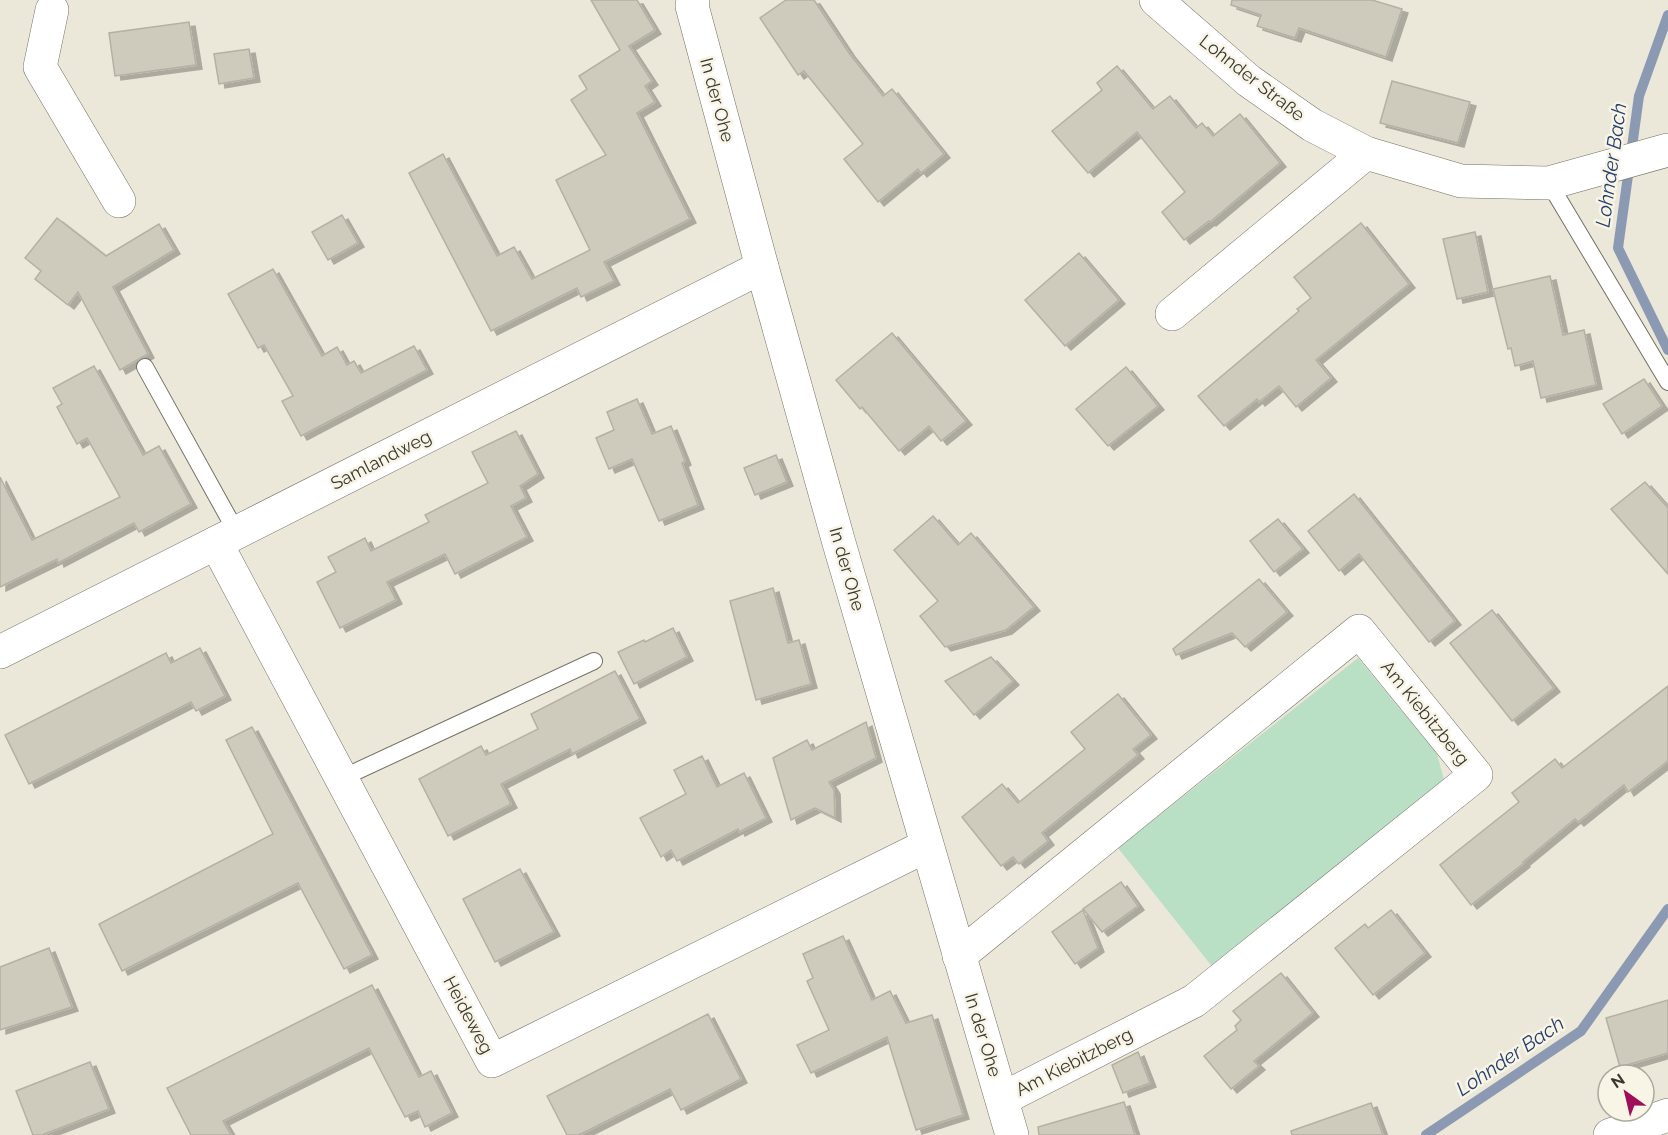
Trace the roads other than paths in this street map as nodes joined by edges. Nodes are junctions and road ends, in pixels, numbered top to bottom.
1 (693, 0) edge
2 (1156, 0) edge
3 (56, 4) edge
4 (1662, 151) edge
5 (1366, 153) junction
6 (1549, 183) junction
7 (119, 201) dead end
8 (762, 267) junction
9 (1172, 314) dead end
10 (145, 367) dead end
11 (1668, 382) edge
12 (226, 538) junction
13 (0, 652) edge
14 (594, 661) dead end
15 (342, 778) junction
16 (926, 846) junction
17 (959, 956) junction
18 (1002, 1099) junction
19 (1668, 1115) edge
20 (1012, 1135) edge
21 (1610, 1135) edge

1 - 8 street, In der Ohe
2 - 5 street, Lohnder Straße
3 - 7 street
4 - 6 street, Lohnder Straße
5 - 6 street, Lohnder Straße
5 - 9 street
6 - 11 lane
8 - 12 street, Samlandweg
8 - 16 street, In der Ohe
10 - 12 lane
12 - 13 street, Samlandweg
12 - 15 street, Heideweg
14 - 15 lane
15 - 16 street, Heideweg
16 - 17 street, In der Ohe
17 - 18 street, In der Ohe
17 - 18 street, Am Kiebitzberg
18 - 20 street, In der Ohe
19 - 21 street

